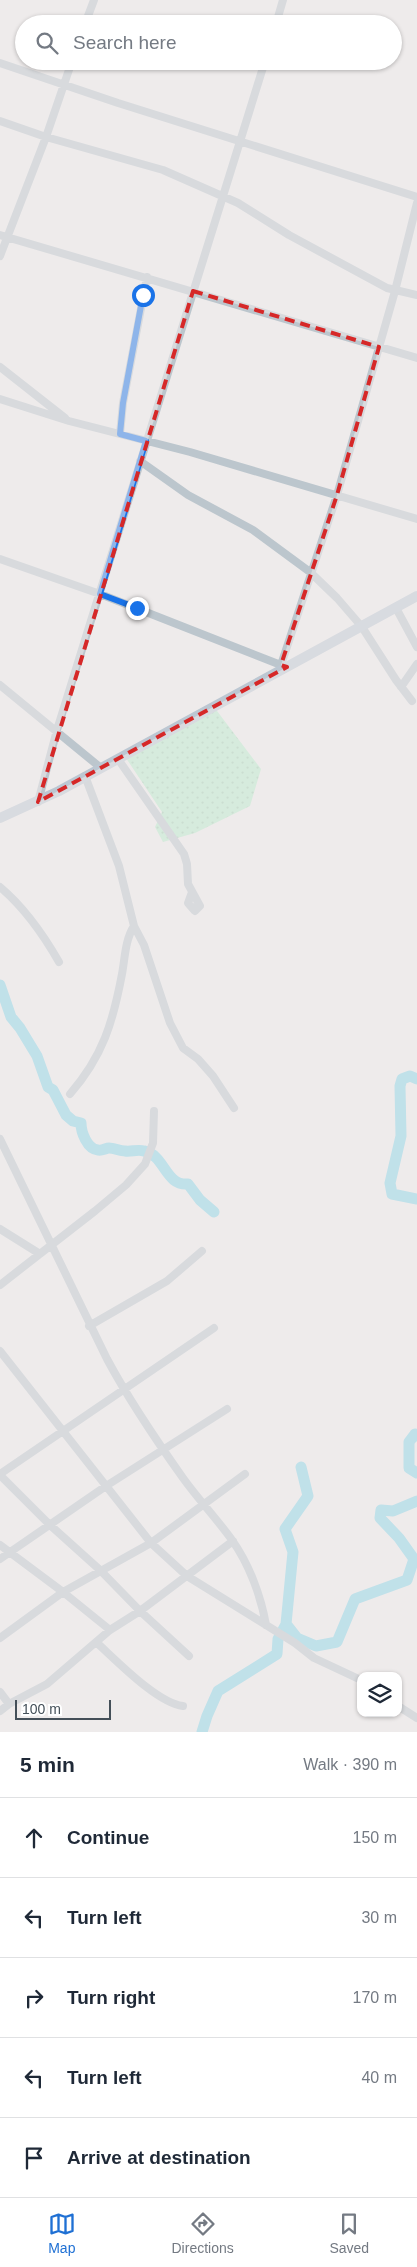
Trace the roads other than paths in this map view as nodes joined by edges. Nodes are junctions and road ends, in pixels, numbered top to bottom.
1 (94, 0) edge
2 (283, 0) edge
3 (89, 15) edge
4 (279, 15) edge
5 (0, 63) edge
6 (15, 68) edge
7 (21, 70) edge
8 (69, 70) edge
9 (262, 70) edge
10 (64, 84) junction
11 (0, 121) edge
12 (46, 136) junction
13 (241, 141) junction
14 (223, 196) junction
15 (417, 197) edge
16 (417, 203) edge
17 (3, 236) edge
18 (0, 256) edge
19 (147, 277) junction
20 (193, 290) junction
21 (395, 291) junction
22 (417, 295) edge
23 (379, 347) junction
24 (417, 358) edge
25 (0, 367) edge
26 (0, 399) edge
27 (69, 421) junction
28 (120, 434) junction
29 (146, 441) junction
30 (140, 461) junction
31 (337, 496) junction
32 (417, 519) edge
33 (0, 559) edge
34 (310, 572) junction
35 (100, 594) junction
36 (417, 596) edge
37 (396, 608) junction
38 (362, 627) junction
39 (417, 647) edge
40 (417, 664) edge
41 (284, 666) junction
42 (0, 685) edge
43 (401, 688) junction
44 (412, 701) dead end
45 (57, 730) junction
46 (118, 759) junction
47 (101, 768) junction
48 (85, 776) junction
49 (38, 802) junction
50 (0, 818) edge
51 (0, 887) edge
52 (192, 892) dead end
53 (134, 926) junction
54 (59, 962) dead end
55 (70, 1094) dead end
56 (234, 1108) dead end
57 (154, 1111) dead end
58 (0, 1140) edge
59 (0, 1228) edge
60 (51, 1244) junction
61 (202, 1251) dead end
62 (40, 1254) junction
63 (0, 1286) edge
64 (90, 1326) junction
65 (214, 1328) dead end
66 (0, 1351) edge
67 (123, 1389) junction
68 (227, 1409) dead end
69 (64, 1430) junction
70 (163, 1449) junction
71 (245, 1474) dead end
72 (0, 1475) edge
73 (106, 1486) junction
74 (204, 1505) junction
75 (50, 1525) junction
76 (233, 1541) junction
77 (151, 1543) junction
78 (0, 1545) edge
79 (10, 1552) junction
80 (0, 1559) edge
81 (100, 1570) junction
82 (187, 1576) junction
83 (63, 1592) junction
84 (140, 1611) junction
85 (267, 1625) junction
86 (110, 1630) junction
87 (0, 1638) edge
88 (96, 1642) junction
89 (189, 1656) dead end
90 (357, 1678) edge
91 (0, 1692) edge
92 (9, 1704) junction
93 (183, 1706) dead end
94 (402, 1709) edge
95 (0, 1711) edge
96 (417, 1718) edge

1 - 3 street
2 - 4 street
5 - 6 street
7 - 10 street
8 - 10 street
9 - 13 street
10 - 12 street
10 - 13 street
11 - 12 street
12 - 14 street
12 - 17 street
13 - 14 street
13 - 15 street
14 - 20 street
14 - 21 street
16 - 21 street
17 - 18 street
17 - 19 street
19 - 20 street
19 - 28 street
20 - 23 street
20 - 29 street
21 - 22 street
21 - 23 street
23 - 24 street
23 - 31 street
25 - 27 street
26 - 27 street
27 - 28 street
28 - 29 street
29 - 30 street
29 - 31 street
30 - 34 street
30 - 35 street
31 - 32 street
31 - 34 street
33 - 35 street
34 - 38 street
34 - 41 street
35 - 41 street
35 - 45 street
36 - 37 street
37 - 38 street
37 - 39 street
38 - 41 street
38 - 43 street
40 - 43 street
41 - 46 street
42 - 45 street
43 - 44 street
45 - 47 street
45 - 49 street
46 - 47 street
46 - 52 street
47 - 48 street
48 - 49 street
48 - 53 street
49 - 50 street
51 - 54 street
53 - 55 street
53 - 56 street
57 - 60 street
58 - 60 street
59 - 62 street
60 - 62 street
60 - 64 street
61 - 64 street
62 - 63 street
64 - 67 street
65 - 67 street
66 - 69 street
67 - 69 street
67 - 70 street
68 - 70 street
69 - 72 street
69 - 73 street
70 - 73 street
70 - 74 street
71 - 74 street
72 - 75 street
73 - 75 street
73 - 77 street
74 - 76 street
74 - 77 street
75 - 79 street
75 - 81 street
76 - 82 street
76 - 85 street
77 - 81 street
77 - 82 street
78 - 79 street
79 - 80 street
79 - 83 street
81 - 83 street
81 - 84 street
82 - 84 street
82 - 85 street
83 - 86 street
83 - 87 street
84 - 86 street
84 - 89 street
85 - 90 street
86 - 88 street
88 - 92 street
88 - 93 street
91 - 92 street
92 - 95 street
94 - 96 street

